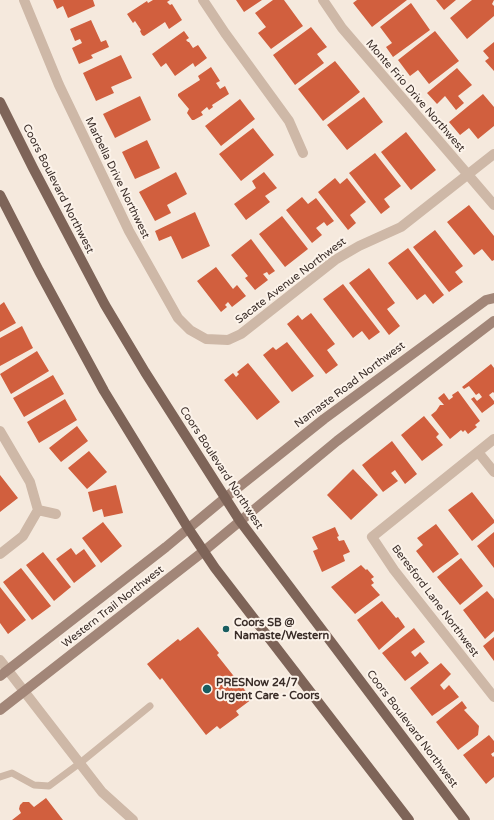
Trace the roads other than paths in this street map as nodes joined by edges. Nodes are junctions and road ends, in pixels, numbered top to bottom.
1 (24, 0) edge
2 (203, 0) edge
3 (323, 0) edge
4 (0, 102) edge
5 (303, 153) dead end
6 (494, 154) edge
7 (468, 176) junction
8 (0, 195) edge
9 (494, 206) edge
10 (494, 298) edge
11 (494, 321) edge
12 (218, 339) joint
13 (0, 431) edge
14 (494, 439) edge
15 (478, 452) junction
16 (494, 472) edge
17 (225, 498) junction
18 (38, 510) junction
19 (56, 514) dead end
20 (240, 521) junction
21 (188, 528) junction
22 (204, 551) junction
23 (0, 554) edge
24 (0, 660) edge
25 (4, 673) edge
26 (24, 691) junction
27 (494, 697) edge
28 (150, 706) dead end
29 (0, 710) edge
30 (80, 763) junction
31 (0, 777) edge
32 (133, 820) edge
33 (408, 820) edge
34 (465, 820) edge

1 - 12 street, Marbella Drive Northwest
2 - 5 street
3 - 7 street, Monte Frio Drive Northwest
4 - 17 main road, Coors Boulevard Northwest
6 - 7 street, Sacate Avenue Northwest
7 - 9 street, Monte Frio Drive Northwest
7 - 12 street, Sacate Avenue Northwest
8 - 21 main road
10 - 17 street, Namaste Road Northwest
11 - 20 street
13 - 18 street
14 - 15 street
15 - 16 street
15 - 27 street, Beresford Lane Northwest
17 - 20 main road, Coors Boulevard Northwest
17 - 21 street, Western Trail Northwest
18 - 19 street
18 - 23 street
20 - 22 street, Western Trail Northwest
20 - 34 main road, Coors Boulevard Northwest
21 - 22 main road
21 - 25 street, Western Trail Northwest
22 - 26 street, Western Trail Northwest
22 - 33 main road
24 - 25 street
25 - 26 street
26 - 29 street, Western Trail Northwest
26 - 30 street
28 - 30 lane
30 - 31 lane
30 - 32 street

